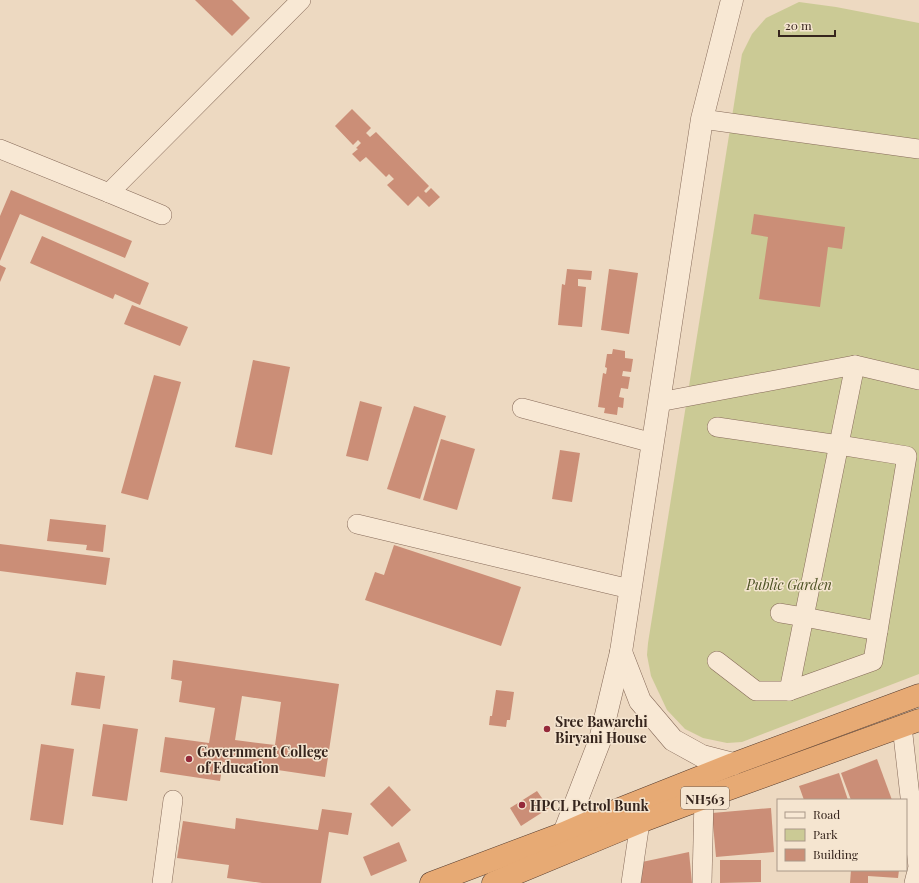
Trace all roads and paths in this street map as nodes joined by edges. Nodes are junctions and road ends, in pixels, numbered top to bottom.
1 (301, 0) edge
2 (732, 0) edge
3 (702, 119) junction
4 (0, 149) edge
5 (919, 149) edge
6 (109, 193) junction
7 (162, 215) dead end
8 (855, 365) junction
9 (919, 380) edge
10 (659, 402) junction
11 (522, 408) dead end
12 (716, 426) dead end
13 (653, 443) junction
14 (839, 445) junction
15 (357, 524) dead end
16 (630, 589) junction
17 (780, 613) dead end
18 (804, 616) junction
19 (878, 631) junction
20 (621, 652) junction
21 (717, 661) dead end
22 (789, 691) junction
23 (919, 695) edge
24 (910, 723) edge
25 (733, 764) junction
26 (704, 798) junction
27 (173, 800) dead end
28 (640, 822) junction
29 (564, 833) junction
30 (162, 883) edge
31 (431, 883) edge
32 (493, 883) edge
33 (631, 883) edge
34 (702, 883) edge
35 (914, 883) edge

1 - 6 street
2 - 3 street
3 - 5 street
3 - 10 street
4 - 6 street
6 - 7 street
8 - 9 street
8 - 10 street
8 - 14 street
10 - 13 street
11 - 13 street
12 - 14 street
13 - 16 street
14 - 18 street
14 - 19 street
15 - 16 street
16 - 20 street
17 - 18 street
18 - 19 street
18 - 22 street
19 - 22 street
20 - 25 street
20 - 29 street
21 - 22 street
23 - 25 highway, NH563
24 - 26 highway, NH563
24 - 35 street
25 - 29 highway, NH563
26 - 28 highway, NH563
26 - 34 street
27 - 30 street
28 - 32 highway, NH563
28 - 33 street
29 - 31 highway, NH563

